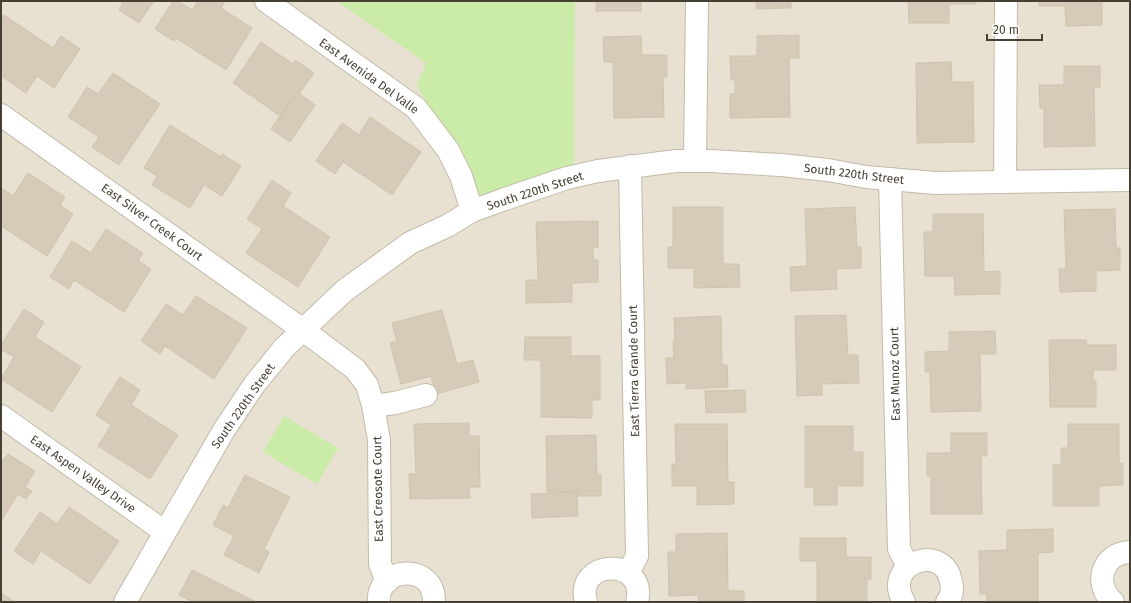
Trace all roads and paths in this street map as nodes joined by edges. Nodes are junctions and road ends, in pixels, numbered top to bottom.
1 (266, 1) edge
2 (697, 1) edge
3 (1006, 1) edge
4 (1, 115) edge
5 (695, 161) junction
6 (630, 166) junction
7 (890, 179) junction
8 (1130, 180) edge
9 (1005, 182) junction
10 (472, 212) junction
11 (303, 330) junction
12 (426, 395) dead end
13 (373, 406) junction
14 (1, 416) edge
15 (165, 532) junction
16 (1130, 552) edge
17 (908, 566) junction
18 (628, 573) junction
19 (387, 582) junction
20 (125, 602) edge
21 (379, 602) edge
22 (434, 602) edge
23 (586, 602) edge
24 (637, 602) edge
25 (904, 602) edge
26 (947, 602) edge
27 (1112, 602) edge

1 - 10 street, East Avenida Del Valle
2 - 5 street
3 - 9 street
4 - 11 street, East Silver Creek Court
5 - 6 street, South 220th Street
5 - 7 street, South 220th Street
6 - 10 street, South 220th Street
6 - 18 street, East Tierra Grande Court
7 - 9 street, South 220th Street
7 - 17 street, East Munoz Court
8 - 9 street, South 220th Street
10 - 11 street, South 220th Street
11 - 13 street, East Creosote Court
11 - 15 street, South 220th Street
12 - 13 street
13 - 19 street, East Creosote Court
14 - 15 street, East Aspen Valley Drive
15 - 20 street, South 220th Street
16 - 27 street
17 - 25 street
17 - 26 street
18 - 23 street
18 - 24 street
19 - 21 street
19 - 22 street

